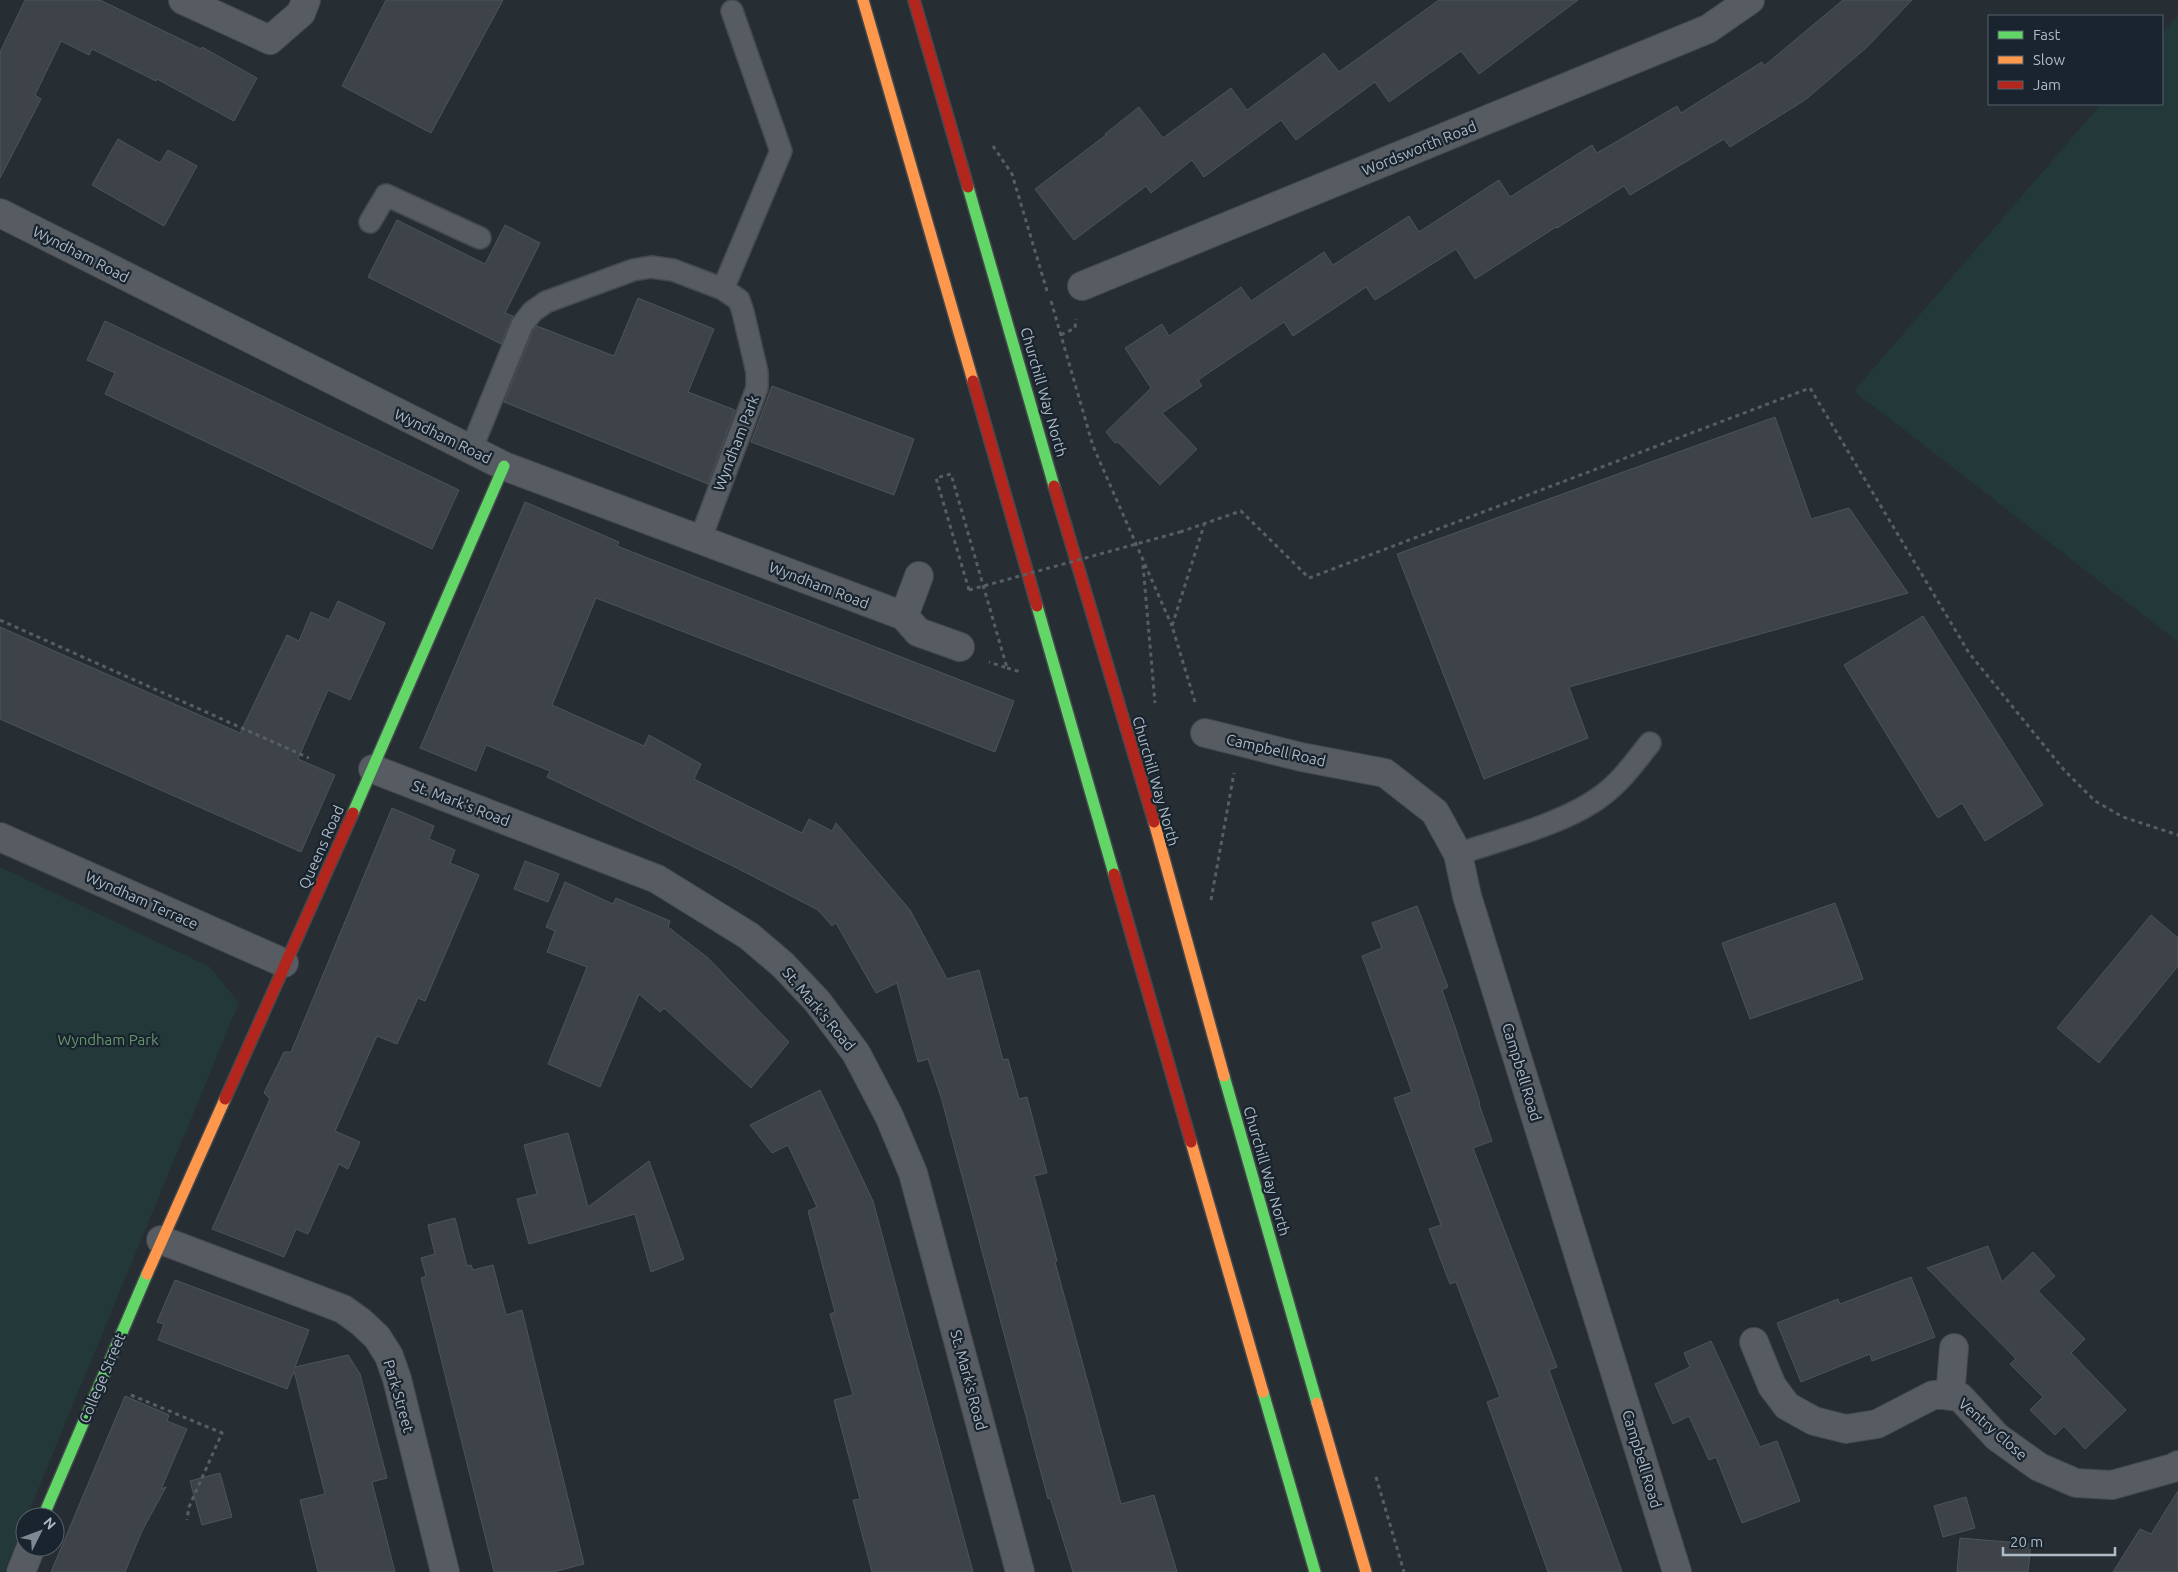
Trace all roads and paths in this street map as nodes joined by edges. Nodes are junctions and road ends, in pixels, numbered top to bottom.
1 (183, 0) edge
2 (306, 0) edge
3 (863, 0) edge
4 (914, 0) edge
5 (1750, 0) edge
6 (732, 11) dead end
7 (991, 143) dead end
8 (0, 213) edge
9 (370, 222) dead end
10 (480, 238) dead end
11 (1082, 286) dead end
12 (723, 289) junction
13 (471, 450) junction
14 (504, 466) junction
15 (1204, 524) junction
16 (700, 540) junction
17 (1143, 560) junction
18 (920, 576) dead end
19 (904, 616) junction
20 (0, 620) edge
21 (1172, 626) junction
22 (960, 648) joint
23 (1156, 711) dead end
24 (1204, 733) joint
25 (1240, 742) junction
26 (1650, 743) dead end
27 (309, 758) dead end
28 (373, 769) junction
29 (2178, 835) edge
30 (0, 836) edge
31 (1458, 854) junction
32 (1210, 903) dead end
33 (284, 964) junction
34 (161, 1240) junction
35 (1754, 1342) dead end
36 (1954, 1348) dead end
37 (100, 1382) junction
38 (1950, 1396) junction
39 (2178, 1465) edge
40 (48, 1507) edge
41 (187, 1520) dead end
42 (27, 1557) edge
43 (21, 1572) edge
44 (445, 1572) edge
45 (1020, 1572) edge
46 (1315, 1572) edge
47 (1366, 1572) edge
48 (1677, 1572) edge

1 - 2 street
3 - 46 main road
4 - 47 main road, Churchill Way North
5 - 11 street, Wordsworth Road
6 - 12 lane
7 - 17 path
8 - 13 street, Wyndham Road
9 - 10 lane
12 - 13 lane, Wyndham Park
12 - 16 lane, Wyndham Park
13 - 14 street, Wyndham Road
14 - 16 street, Wyndham Road
14 - 28 main road, Queens Road
15 - 21 path
15 - 22 path, bridge
15 - 29 path
16 - 19 street, Wyndham Road
17 - 21 path
17 - 23 path
18 - 19 street
19 - 22 street, Wyndham Road
20 - 27 path
21 - 24 path
24 - 25 street, Campbell Road
25 - 31 street, Campbell Road
25 - 32 path
26 - 31 lane
28 - 33 main road, Queens Road
28 - 45 street, St. Mark's Road
30 - 33 street, Wyndham Terrace
31 - 48 street, Campbell Road
33 - 34 main road, Queens Road
34 - 37 main road, College Street
34 - 44 street, Park Street
35 - 38 street, Ventry Close
36 - 38 street, Ventry Close
37 - 40 main road, College Street
37 - 41 path
38 - 39 street, Ventry Close
42 - 43 street

